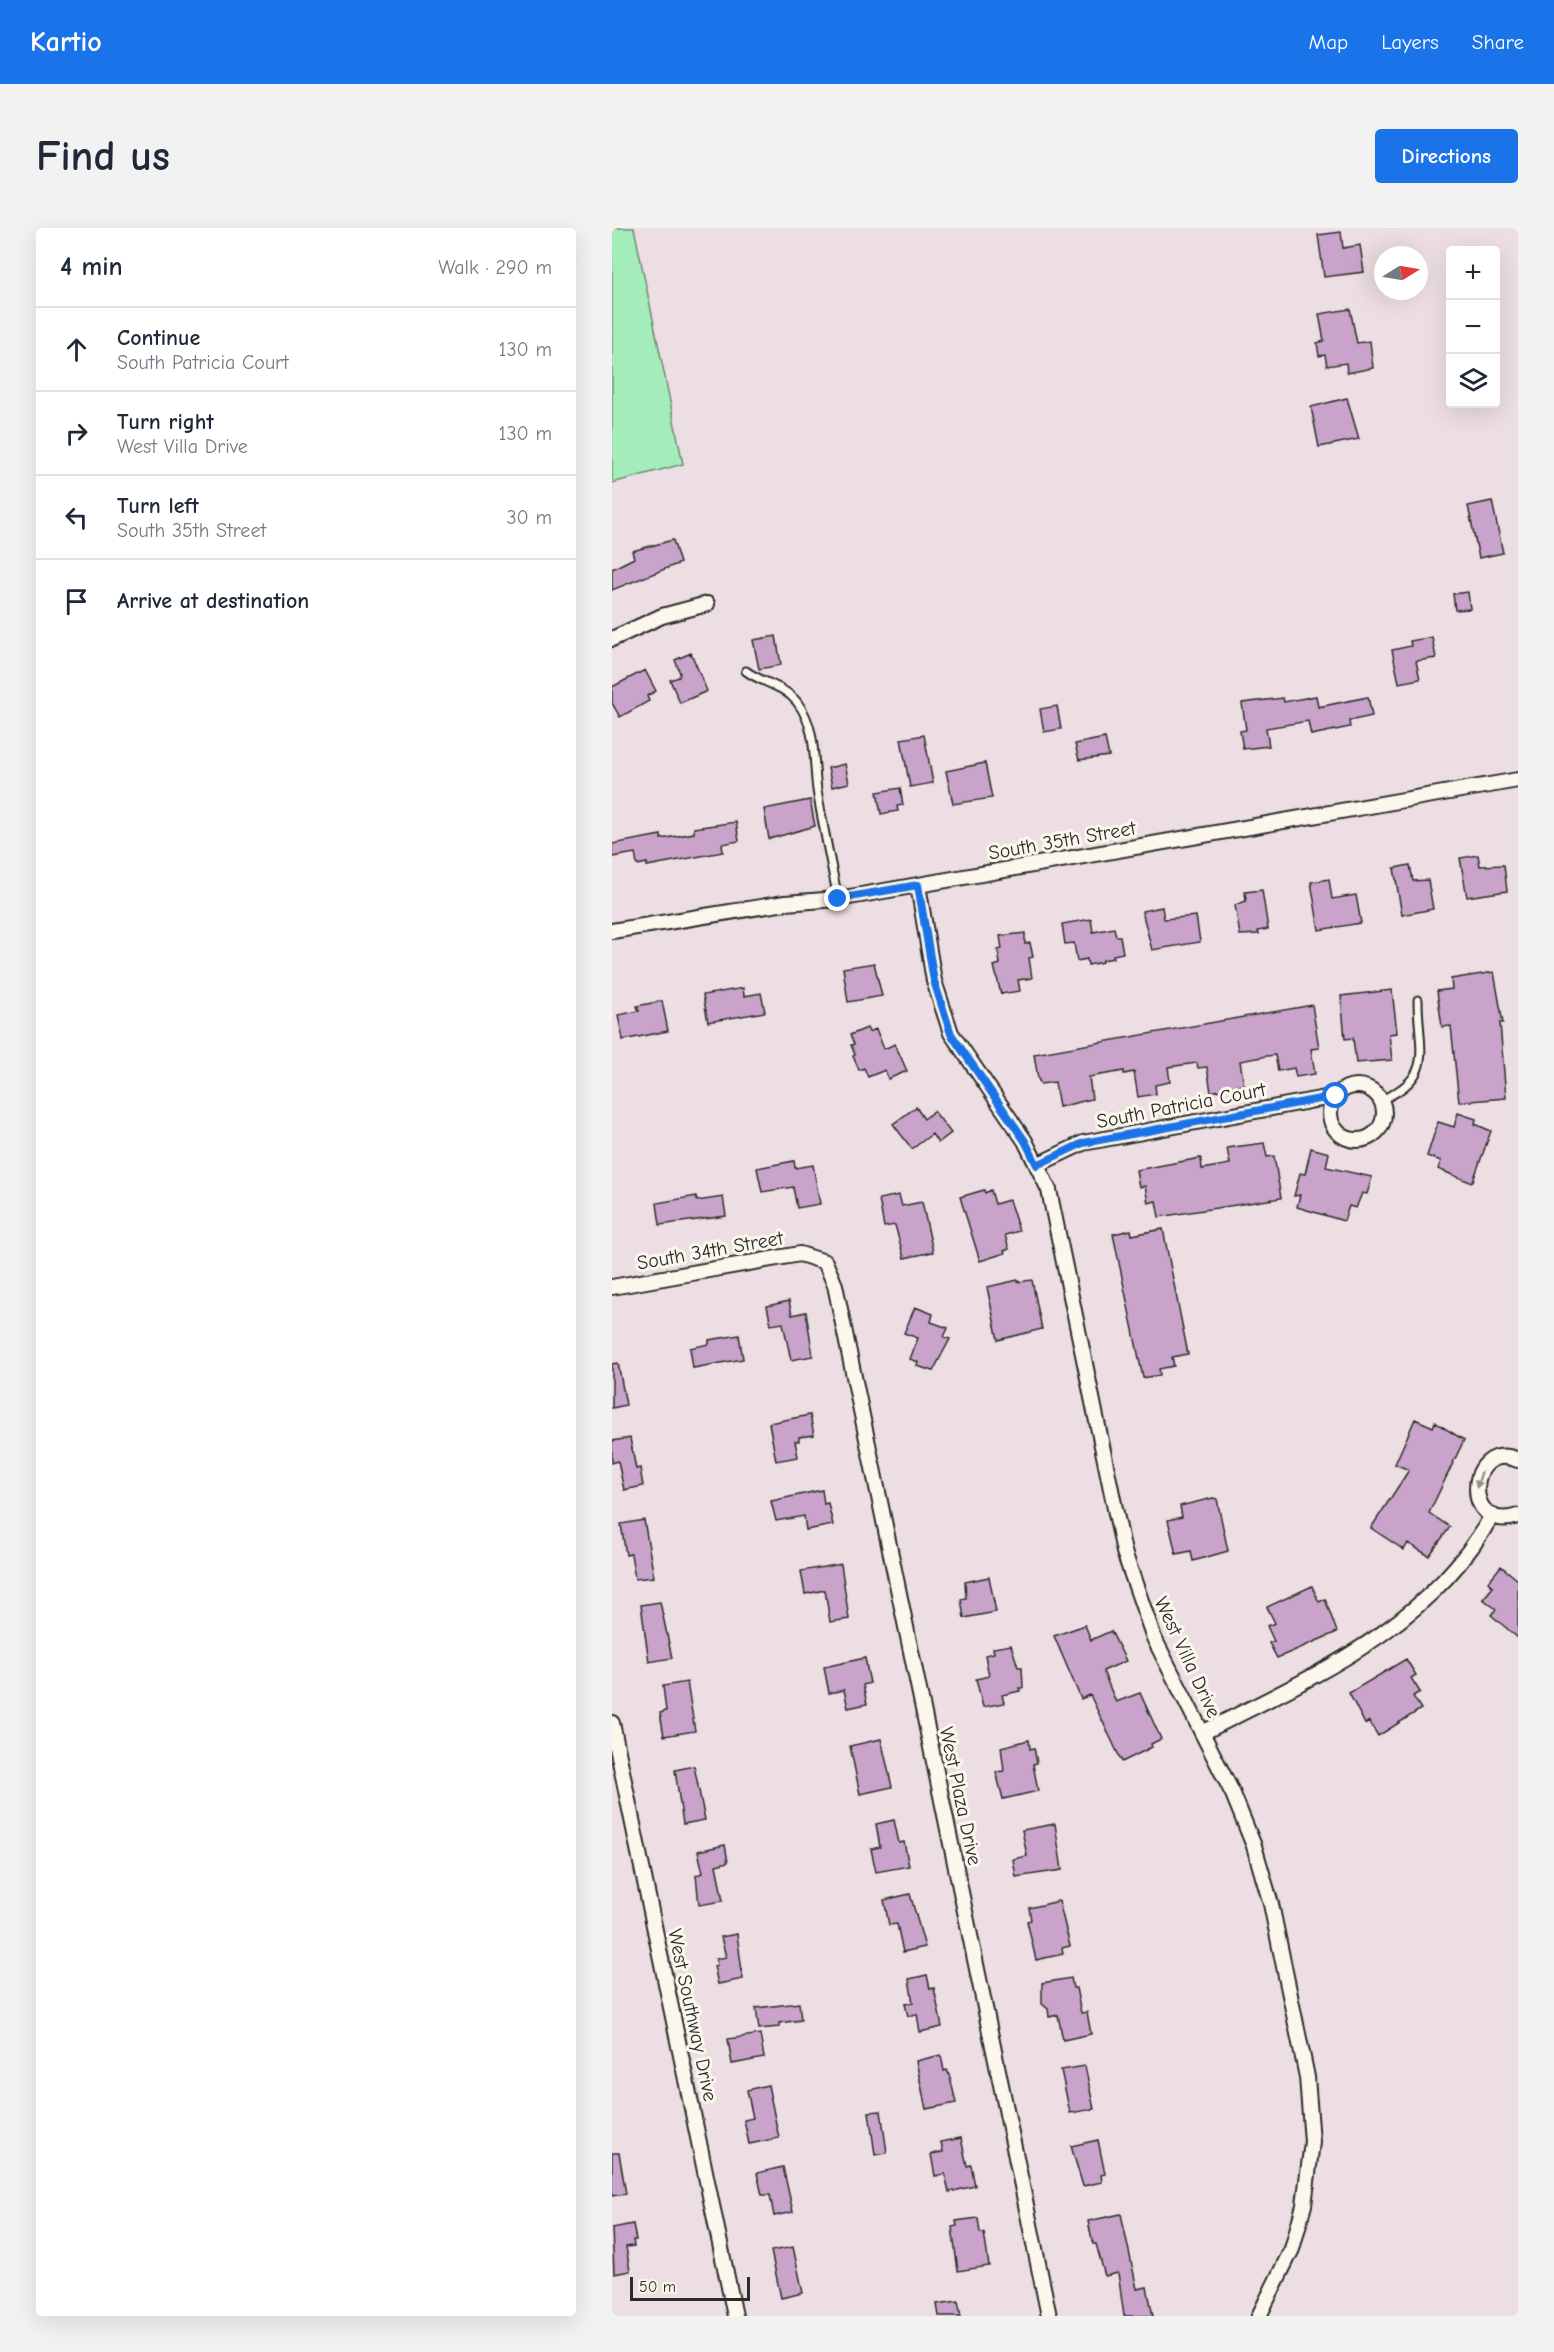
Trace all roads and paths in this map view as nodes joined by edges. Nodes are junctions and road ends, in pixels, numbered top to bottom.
1 (707, 604) dead end
2 (612, 639) edge
3 (746, 671) dead end
4 (1518, 780) edge
5 (918, 885) junction
6 (838, 899) junction
7 (612, 931) edge
8 (1418, 1000) dead end
9 (1336, 1096) junction
10 (1381, 1100) junction
11 (1037, 1165) junction
12 (835, 1285) joint
13 (612, 1287) edge
14 (1518, 1460) edge
15 (1492, 1515) junction
16 (1518, 1516) edge
17 (612, 1723) edge
18 (1202, 1733) junction
19 (735, 2316) edge
20 (1049, 2316) edge
21 (1259, 2316) edge

1 - 2 street
3 - 6 lane
4 - 5 street, South 35th Street
5 - 6 street, South 35th Street
5 - 11 street, West Villa Drive
6 - 7 street, South 35th Street
8 - 10 lane
9 - 10 street, South Patricia Court
9 - 10 street
9 - 11 street, South Patricia Court
11 - 18 street, West Villa Drive
12 - 13 street, South 34th Street
12 - 20 street, West Plaza Drive
14 -> 15 street
15 - 16 street
15 - 18 street
17 - 19 street, West Southway Drive
18 - 21 street, West Villa Drive

